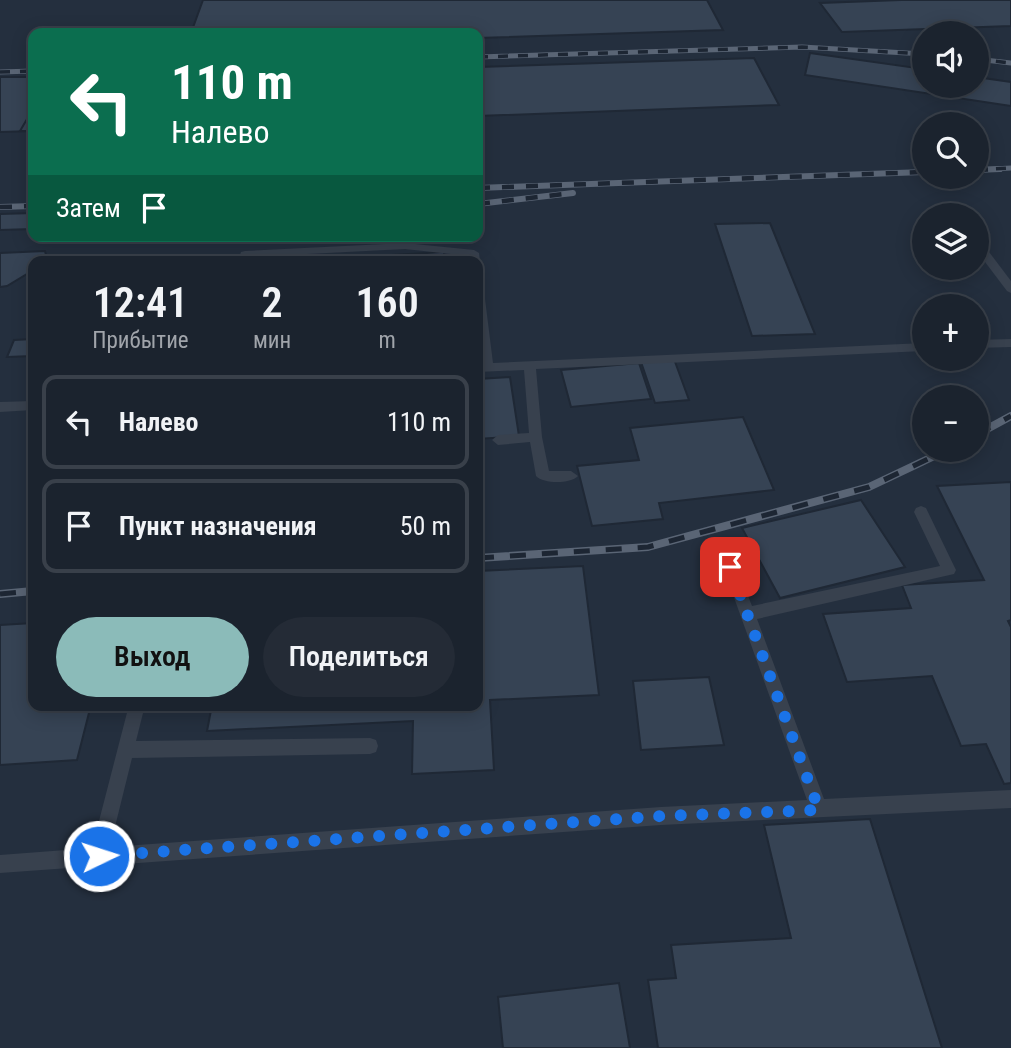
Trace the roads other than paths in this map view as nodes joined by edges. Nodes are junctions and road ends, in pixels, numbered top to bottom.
1 (244, 256) edge
2 (474, 256) edge
3 (989, 259) edge
4 (1011, 289) edge
5 (1011, 343) edge
6 (989, 344) edge
7 (912, 348) edge
8 (530, 366) junction
9 (483, 368) edge
10 (28, 406) edge
11 (0, 407) edge
12 (536, 437) junction
13 (498, 440) dead end
14 (571, 476) dead end
15 (920, 512) dead end
16 (730, 567) dead end
17 (747, 614) junction
18 (136, 711) edge
19 (370, 746) dead end
20 (126, 750) junction
21 (1011, 799) edge
22 (819, 810) junction
23 (99, 856) junction
24 (0, 864) edge

1 - 2 lane
3 - 4 lane
5 - 6 lane
7 - 8 lane
8 - 9 lane
8 - 12 lane
10 - 11 lane
12 - 13 lane
12 - 14 lane
15 - 17 lane
16 - 17 lane
17 - 22 lane
18 - 20 lane
19 - 20 lane
20 - 23 lane
21 - 22 lane
22 - 23 lane
23 - 24 lane

